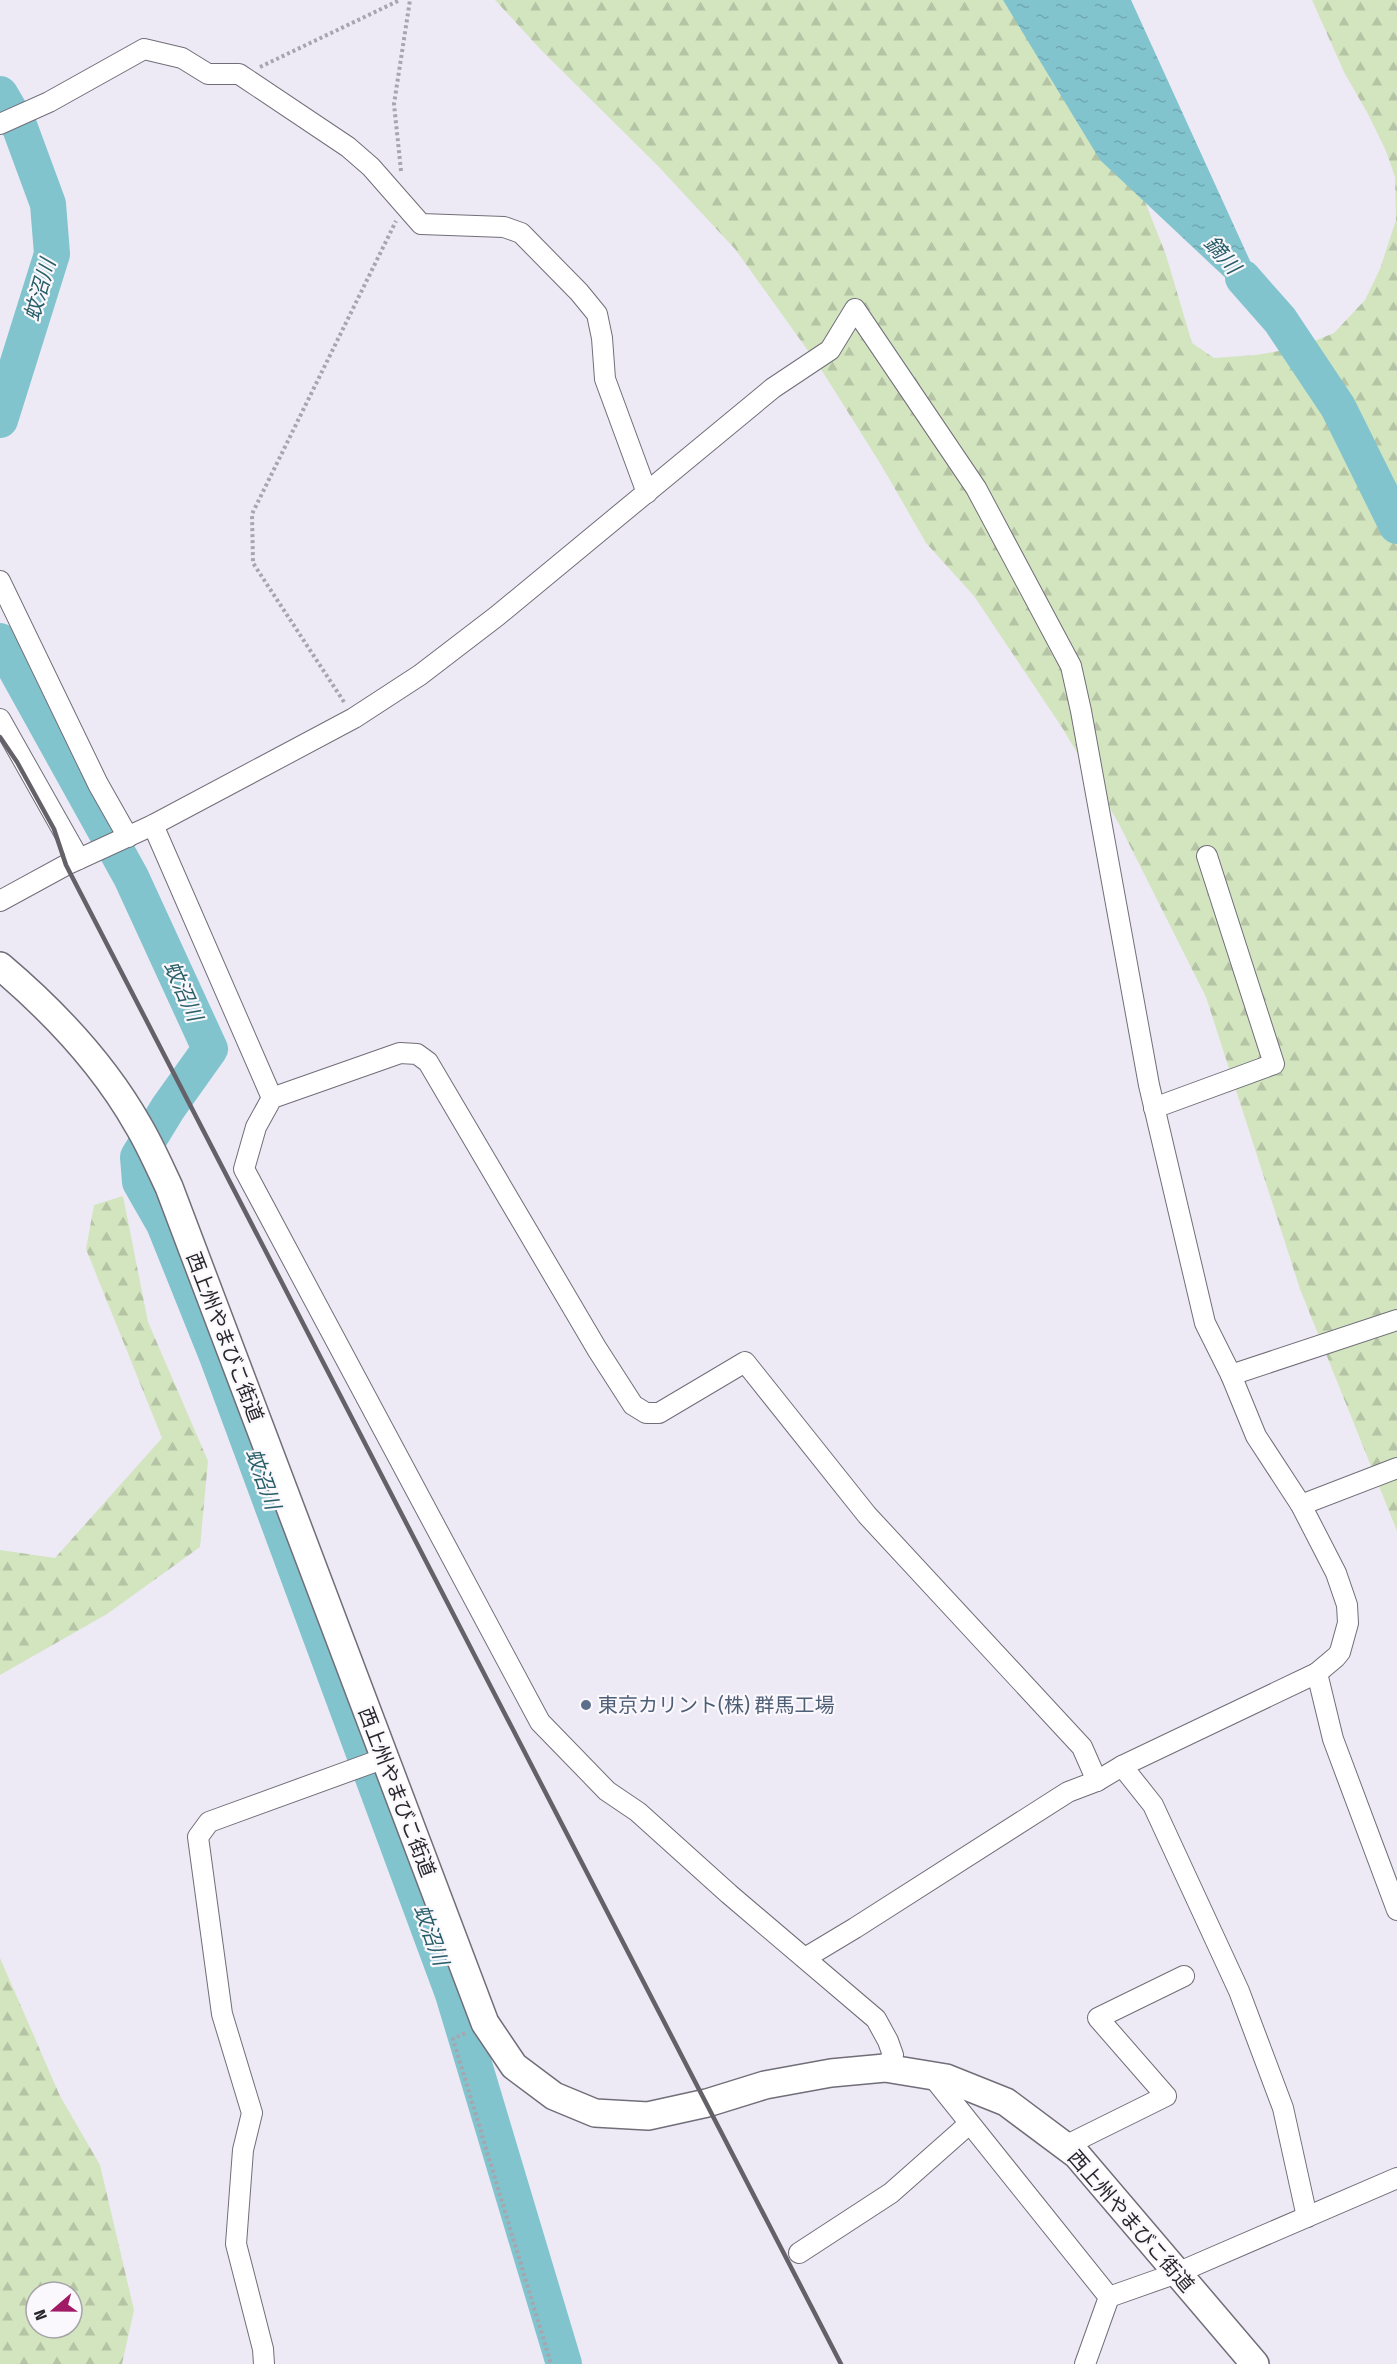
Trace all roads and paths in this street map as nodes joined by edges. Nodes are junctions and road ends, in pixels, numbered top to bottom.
1 (400, 0) edge
2 (410, 0) edge
3 (239, 74) junction
4 (0, 124) edge
5 (404, 205) junction
6 (647, 493) junction
7 (0, 581) edge
8 (354, 718) junction
9 (0, 719) edge
10 (153, 825) junction
11 (128, 837) junction
12 (1207, 856) dead end
13 (79, 859) junction
14 (0, 901) edge
15 (0, 966) edge
16 (272, 1098) junction
17 (1154, 1108) junction
18 (1397, 1320) edge
19 (1231, 1375) junction
20 (1397, 1468) edge
21 (1301, 1505) junction
22 (1317, 1673) junction
23 (380, 1760) junction
24 (1122, 1766) junction
25 (1097, 1781) junction
26 (1397, 1910) edge
27 (805, 1958) junction
28 (1184, 1976) dead end
29 (485, 2023) junction
30 (885, 2068) junction
31 (932, 2076) junction
32 (969, 2124) junction
33 (1065, 2146) junction
34 (1397, 2178) edge
35 (1307, 2217) junction
36 (799, 2253) dead end
37 (1177, 2273) junction
38 (1109, 2297) junction
39 (264, 2364) edge
40 (551, 2364) edge
41 (1085, 2364) edge
42 (1255, 2364) edge

1 - 3 path
2 - 5 path
3 - 4 street
3 - 5 street
5 - 6 street
5 - 8 path
6 - 8 street
6 - 17 street
7 - 11 street
8 - 10 street
9 - 13 street
10 - 11 street
10 - 16 street
11 - 13 street
12 - 17 street
13 - 14 street
15 - 23 highway, 西上州やまびこ街道
16 - 25 street
16 - 27 street
17 - 19 street
18 - 19 street
19 - 21 street
20 - 21 street
21 - 22 street
22 - 24 street
22 - 26 street
23 - 29 highway, 西上州やまびこ街道
23 - 39 street
24 - 25 street
24 - 35 street
25 - 27 street
27 - 30 street
28 - 33 street
29 - 30 highway, 西上州やまびこ街道
29 - 40 path
30 - 31 highway, 西上州やまびこ街道
31 - 32 street
31 - 33 highway, 西上州やまびこ街道
32 - 36 street
32 - 38 street
33 - 37 highway, 西上州やまびこ街道
34 - 35 street
35 - 37 street
37 - 38 street
37 - 42 highway, 西上州やまびこ街道
38 - 41 street

